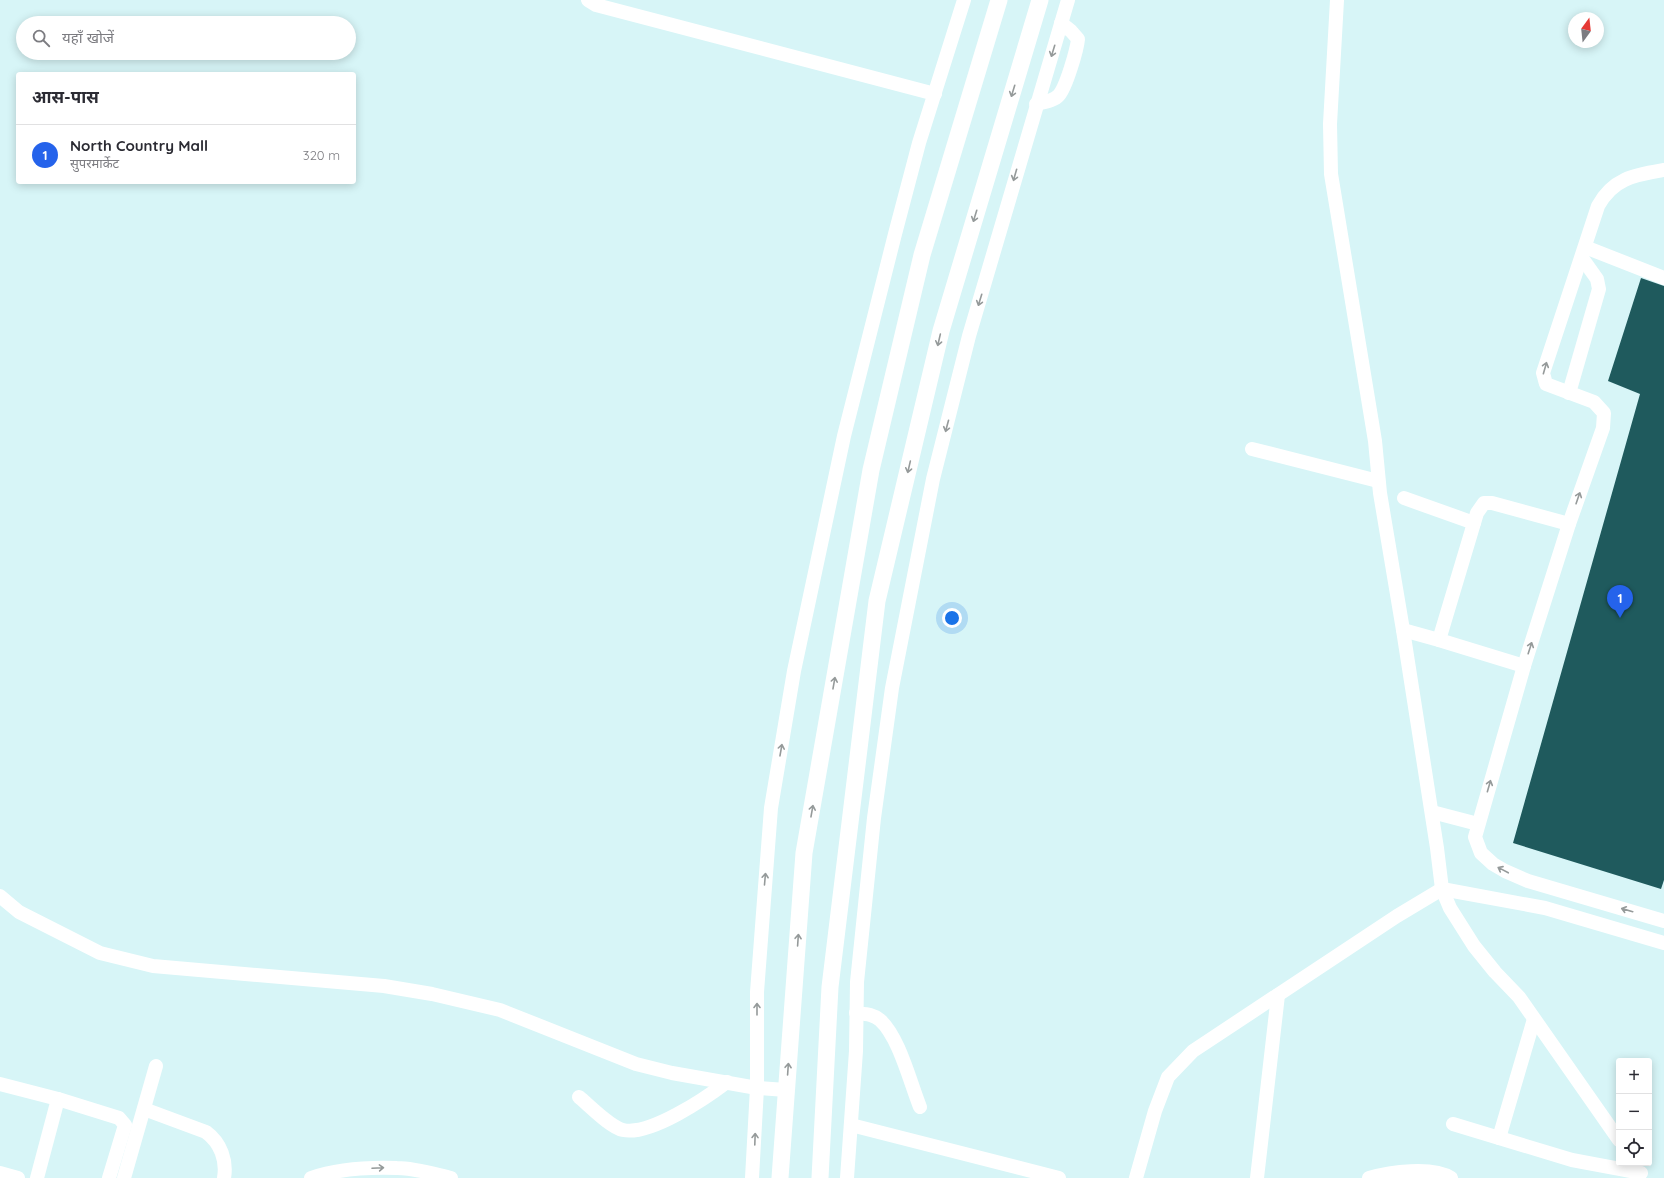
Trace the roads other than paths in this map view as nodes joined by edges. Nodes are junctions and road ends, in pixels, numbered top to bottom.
1 (576, 0) edge
2 (964, 0) edge
3 (999, 0) edge
4 (1040, 0) edge
5 (1068, 0) edge
6 (1337, 0) edge
7 (590, 2) edge
8 (1061, 23) junction
9 (935, 94) junction
10 (1036, 104) junction
11 (1664, 170) edge
12 (1584, 252) junction
13 (1664, 278) edge
14 (1569, 393) junction
15 (1252, 449) dead end
16 (1378, 481) junction
17 (1404, 498) dead end
18 (1474, 523) junction
19 (1569, 524) junction
20 (1403, 630) junction
21 (1439, 640) junction
22 (1524, 666) junction
23 (1432, 812) junction
24 (1478, 824) junction
25 (1442, 889) junction
26 (0, 896) edge
27 (1664, 921) edge
28 (1664, 943) edge
29 (1278, 995) junction
30 (856, 1013) junction
31 (1534, 1019) junction
32 (156, 1066) dead end
33 (727, 1082) junction
34 (0, 1084) edge
35 (756, 1088) junction
36 (786, 1090) junction
37 (579, 1097) dead end
38 (58, 1099) junction
39 (920, 1107) dead end
40 (144, 1110) junction
41 (851, 1124) junction
42 (1453, 1124) dead end
43 (1616, 1136) edge
44 (1499, 1138) junction
45 (1640, 1171) edge
46 (0, 1173) edge
47 (18, 1178) edge
48 (37, 1178) edge
49 (110, 1178) edge
50 (124, 1178) edge
51 (224, 1178) edge
52 (311, 1178) edge
53 (451, 1178) edge
54 (752, 1178) edge
55 (780, 1178) edge
56 (820, 1178) edge
57 (847, 1178) edge
58 (1059, 1178) edge
59 (1136, 1178) edge
60 (1258, 1178) edge
61 (1369, 1178) edge
62 (1451, 1178) edge

1 - 7 street
2 - 9 street
36 -> 3 main road
4 -> 56 main road
5 - 8 street
6 - 16 street
7 - 9 street
8 -> 10 street
8 - 10 street
35 -> 9 street
10 -> 30 street
11 - 12 street
12 - 13 street
12 - 14 street
14 -> 12 street
19 -> 14 street
15 - 16 street
16 - 20 street
17 - 18 street
18 - 19 street
18 - 21 street
22 -> 19 street
20 - 21 street
20 - 23 street
21 - 22 street
24 -> 22 street
23 - 24 street
23 - 25 street
27 -> 24 street
25 - 28 street
25 - 29 street
25 - 31 street
26 - 33 street
29 - 59 street
29 - 60 street
30 - 39 street
30 - 41 street
31 - 43 street
31 - 44 street
32 - 40 street
33 - 35 street
33 - 37 street
34 - 38 street
35 - 36 street
54 -> 35 street
36 - 55 main road
38 - 48 street
38 - 49 street
40 - 50 street
40 - 51 street
41 - 57 street
41 - 58 street
42 - 44 street
44 - 45 street
46 - 47 street
52 -> 53 street
61 - 62 street

